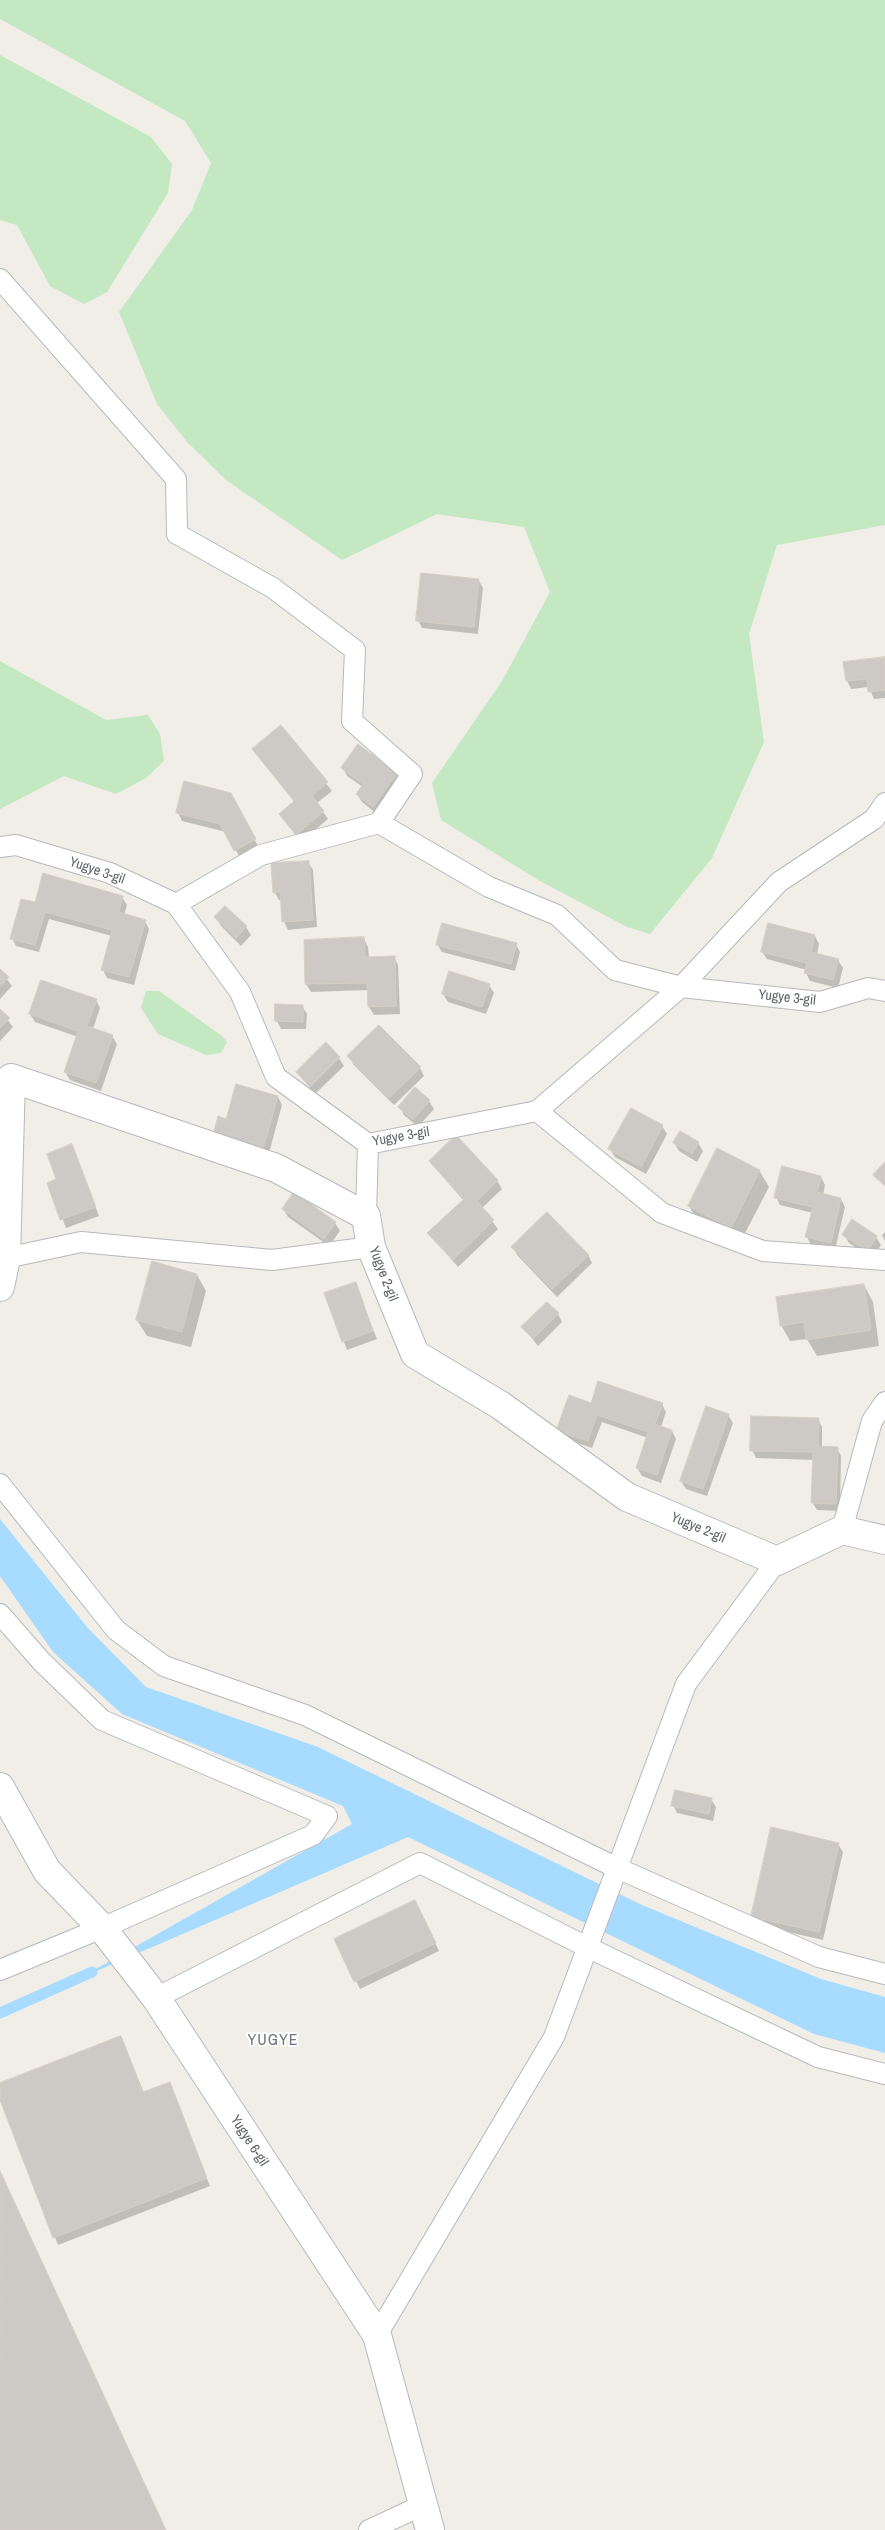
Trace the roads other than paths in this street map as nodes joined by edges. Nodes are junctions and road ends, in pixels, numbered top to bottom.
1 (0, 279) edge
2 (885, 803) edge
3 (378, 823) junction
4 (0, 846) edge
5 (176, 904) junction
6 (680, 986) junction
7 (885, 991) edge
8 (6, 1076) edge
9 (537, 1111) junction
10 (368, 1144) junction
11 (366, 1216) junction
12 (371, 1247) junction
13 (6, 1258) junction
14 (885, 1260) edge
15 (0, 1287) edge
16 (885, 1402) edge
17 (0, 1484) edge
18 (842, 1530) junction
19 (885, 1540) edge
20 (777, 1561) junction
21 (0, 1614) edge
22 (0, 1787) edge
23 (617, 1868) junction
24 (102, 1928) junction
25 (587, 1947) junction
26 (0, 1970) edge
27 (885, 1974) edge
28 (156, 1998) junction
29 (885, 2074) edge
30 (377, 2335) junction
31 (426, 2518) edge
32 (369, 2530) edge

1 - 3 lane
2 - 6 lane
3 - 5 lane
3 - 6 lane, Yugye 3-gil
4 - 5 lane, Yugye 3-gil
5 - 10 lane, Yugye 3-gil
6 - 7 lane, Yugye 3-gil
6 - 9 lane
8 - 11 street
8 - 13 street
9 - 10 lane, Yugye 3-gil
9 - 14 lane
10 - 11 lane
11 - 12 street, Yugye 2-gil
12 - 13 lane
12 - 20 street, Yugye 2-gil
13 - 15 street
16 - 18 lane
17 - 23 lane
18 - 19 street
18 - 20 street
20 - 23 lane
21 - 24 lane
22 - 24 street, Yugye 6-gil
23 - 25 lane
23 - 27 lane
24 - 26 lane
24 - 28 street, Yugye 6-gil
25 - 28 lane
25 - 29 lane
25 - 30 lane
28 - 30 street, Yugye 6-gil
30 - 31 street, Yugye 6-gil
31 - 32 lane

